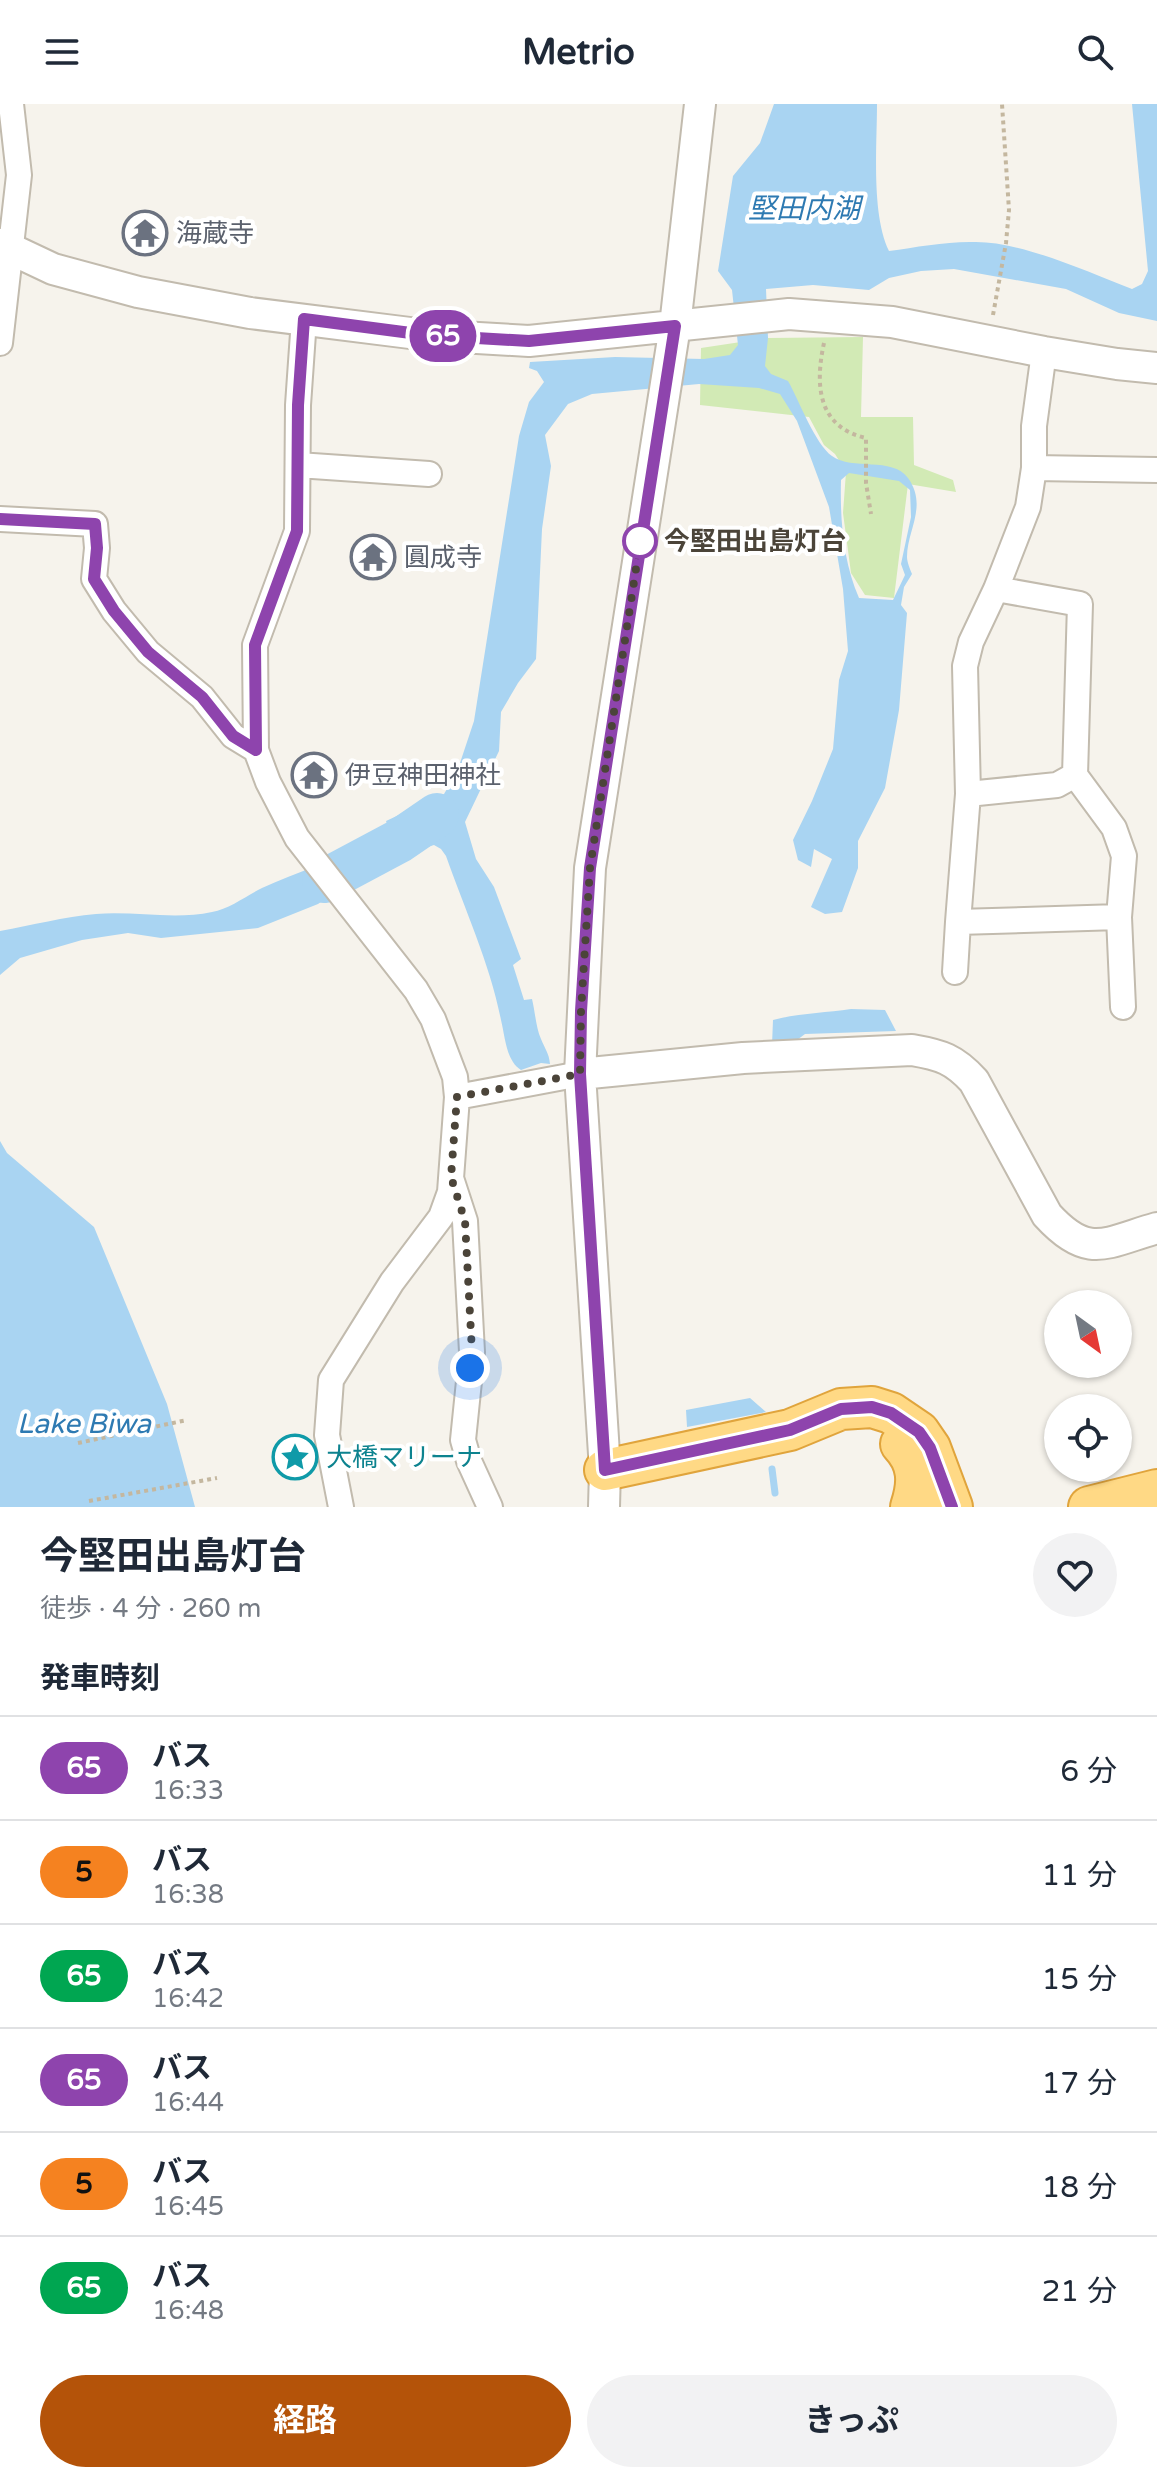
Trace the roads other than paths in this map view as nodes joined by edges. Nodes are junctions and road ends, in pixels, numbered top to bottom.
1 (11, 104) edge
2 (700, 104) edge
3 (5, 246) edge
4 (304, 319) junction
5 (672, 340) junction
6 (0, 343) edge
7 (1044, 352) junction
8 (1157, 368) edge
9 (298, 465) junction
10 (1034, 468) junction
11 (1157, 470) edge
12 (429, 474) dead end
13 (0, 519) edge
14 (996, 589) junction
15 (256, 750) junction
16 (1075, 775) junction
17 (968, 794) junction
18 (1119, 917) junction
19 (958, 922) junction
20 (955, 972) dead end
21 (1123, 1007) dead end
22 (580, 1074) junction
23 (457, 1097) junction
24 (451, 1177) junction
25 (1157, 1228) edge
26 (790, 1430) junction
27 (604, 1489) edge
28 (1157, 1490) edge
29 (341, 1507) edge
30 (490, 1507) edge
31 (911, 1507) edge
32 (952, 1507) edge
33 (1089, 1507) edge

1 - 3 street
2 - 5 street
3 - 4 street
3 - 6 street
4 - 5 street
4 - 9 street
5 - 7 street
5 - 22 street
7 - 8 street
7 - 10 street
9 - 12 street
9 - 15 street
10 - 11 street
10 - 14 street
13 - 15 street
14 - 16 street
14 - 17 street
15 - 23 street
16 - 17 street
16 - 18 street
17 - 19 street
18 - 19 street
18 - 21 street
19 - 20 street
22 - 23 street
22 - 25 street
22 - 27 street
23 - 24 street
24 - 29 street
24 - 30 street
26 - 27 highway
26 - 31 highway
26 - 32 highway
28 - 33 highway

